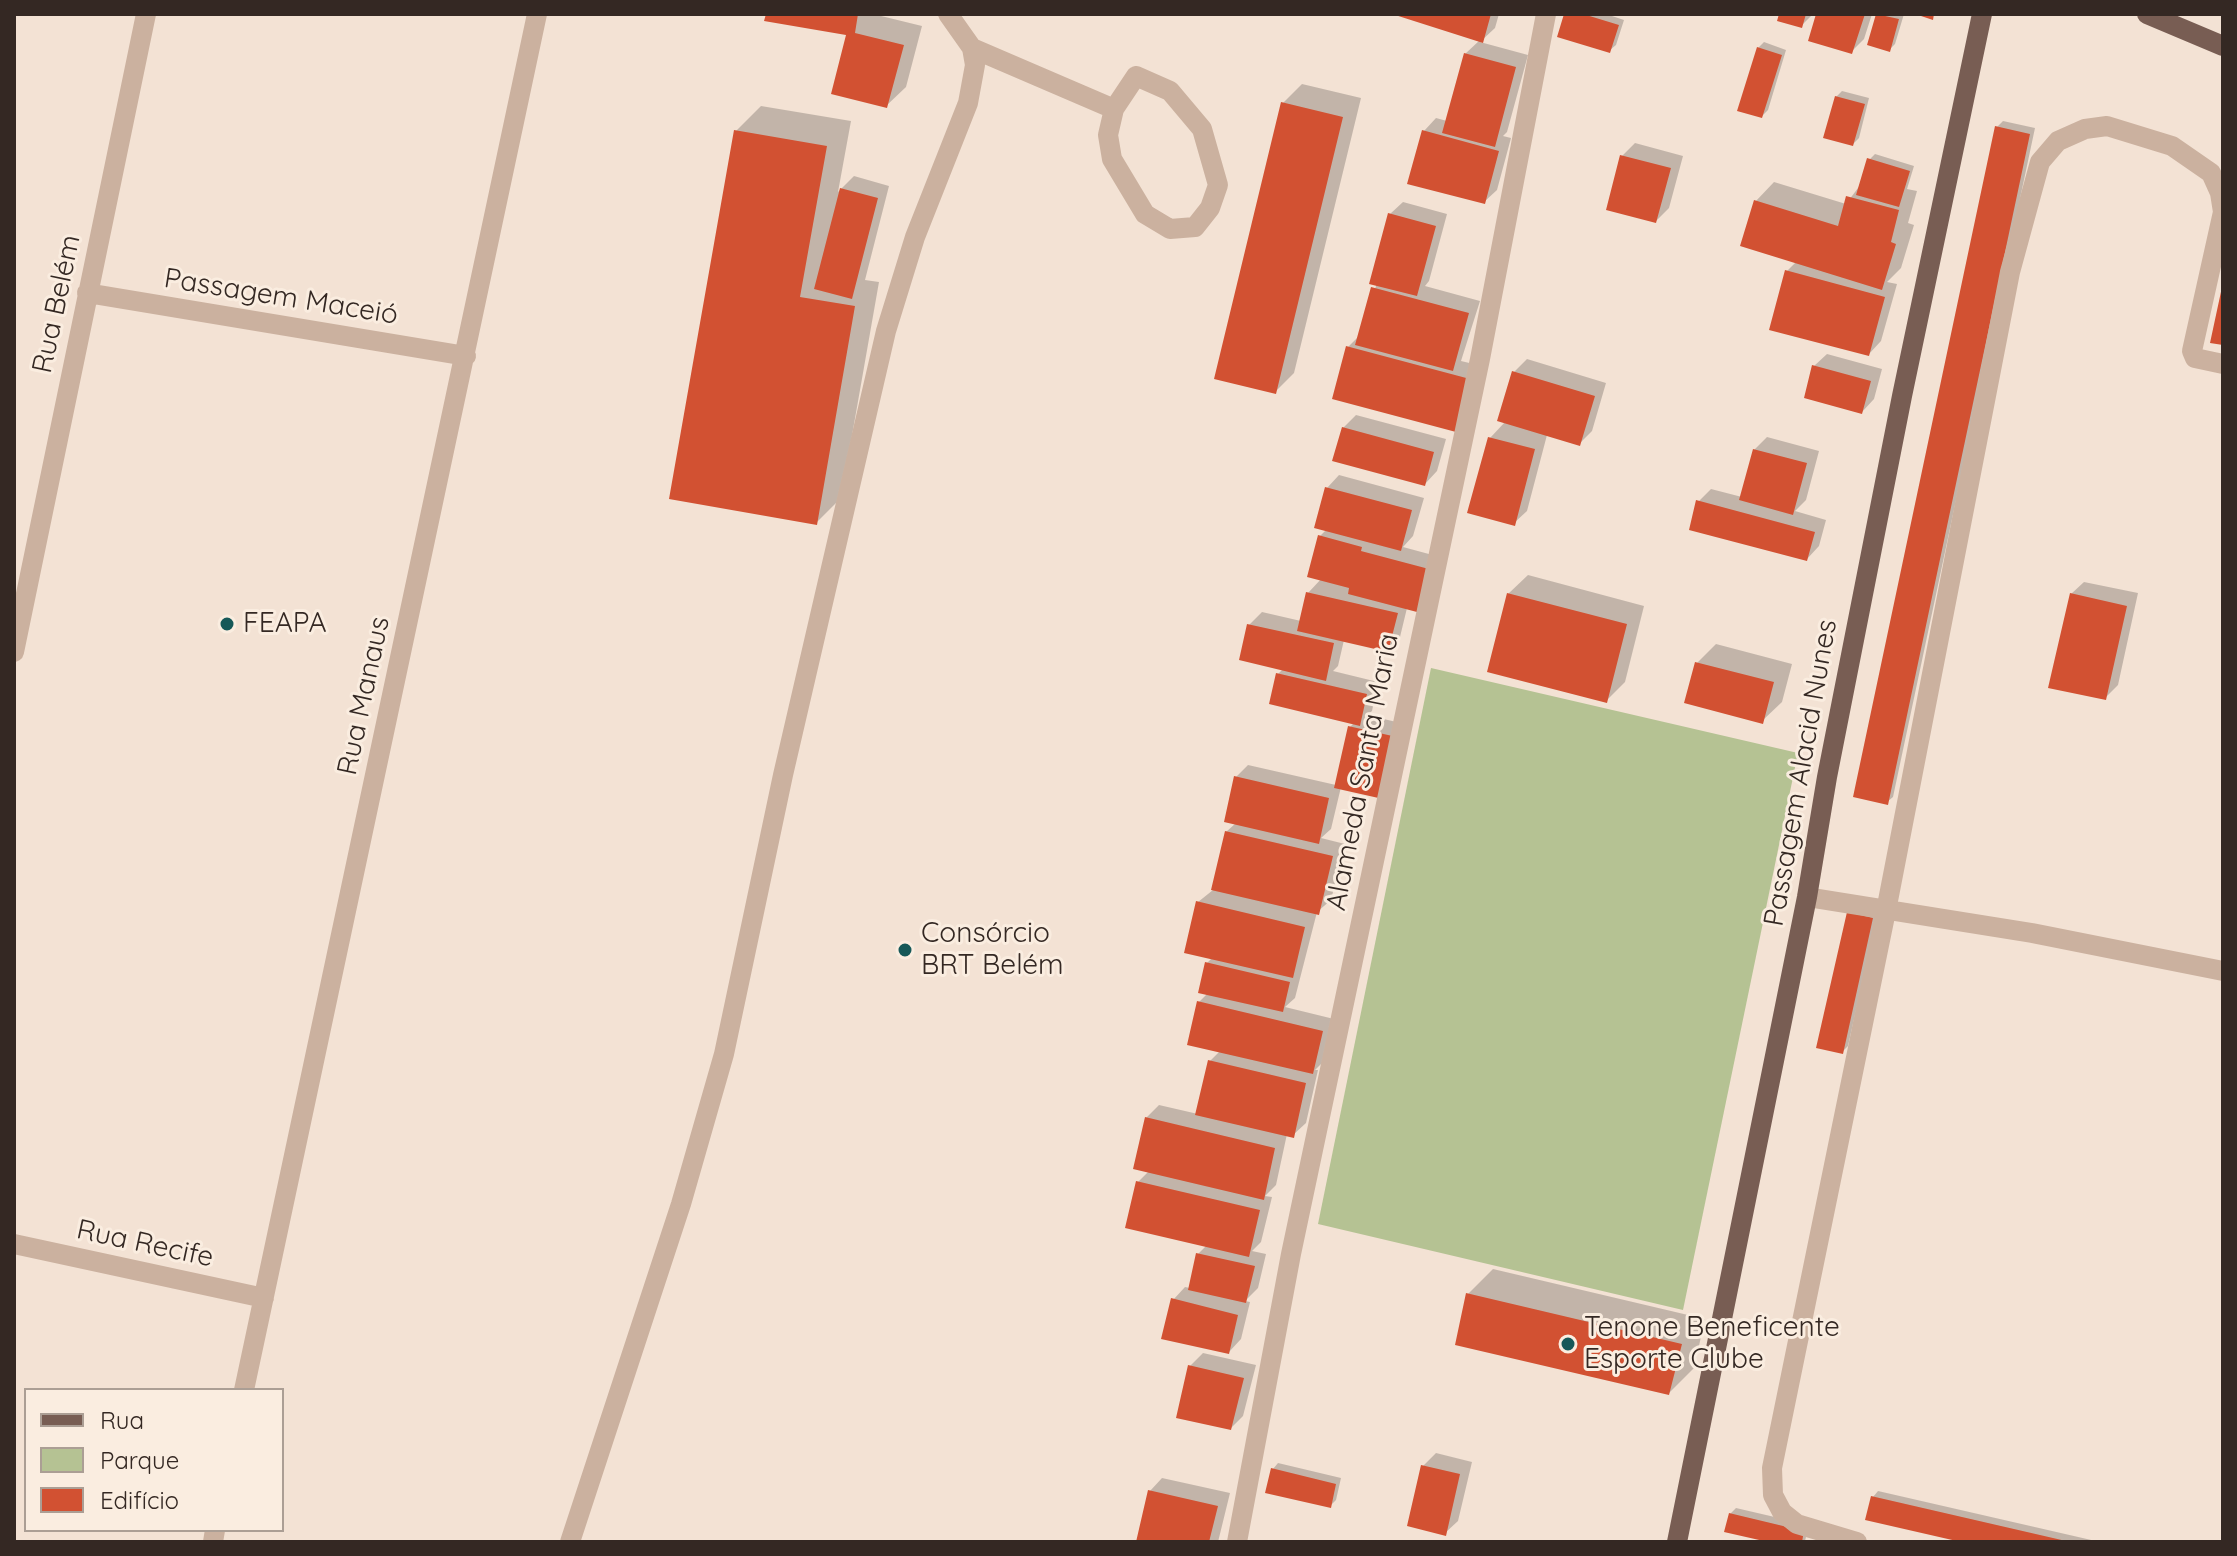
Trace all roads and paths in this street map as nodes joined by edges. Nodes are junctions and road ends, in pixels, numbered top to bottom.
1 (146, 14) edge
2 (537, 14) edge
3 (948, 14) edge
4 (1546, 14) edge
5 (1982, 14) edge
6 (2147, 14) edge
7 (2223, 46) edge
8 (972, 48) junction
9 (1114, 109) junction
10 (87, 293) junction
11 (466, 356) junction
12 (2223, 364) edge
13 (14, 652) edge
14 (1807, 897) junction
15 (1886, 911) junction
16 (2223, 971) edge
17 (14, 1244) edge
18 (264, 1298) junction
19 (244, 1388) edge
20 (570, 1542) edge
21 (1237, 1542) edge
22 (1678, 1542) edge
23 (1857, 1542) edge

1 - 10 street, Rua Belém
2 - 11 street, Rua Manaus
3 - 8 street
4 - 21 street, Alameda Santa Maria
5 - 14 main road, Passagem Alacid Nunes
6 - 7 main road
8 - 9 street
8 - 20 street
9 - 9 street
10 - 11 street, Passagem Maceió
10 - 13 street, Rua Belém
11 - 18 street, Rua Manaus
12 - 15 street
14 - 15 street
14 - 22 main road, Passagem Alacid Nunes
15 - 16 street
15 - 23 street
17 - 18 street, Rua Recife
18 - 19 street, Rua Manaus

